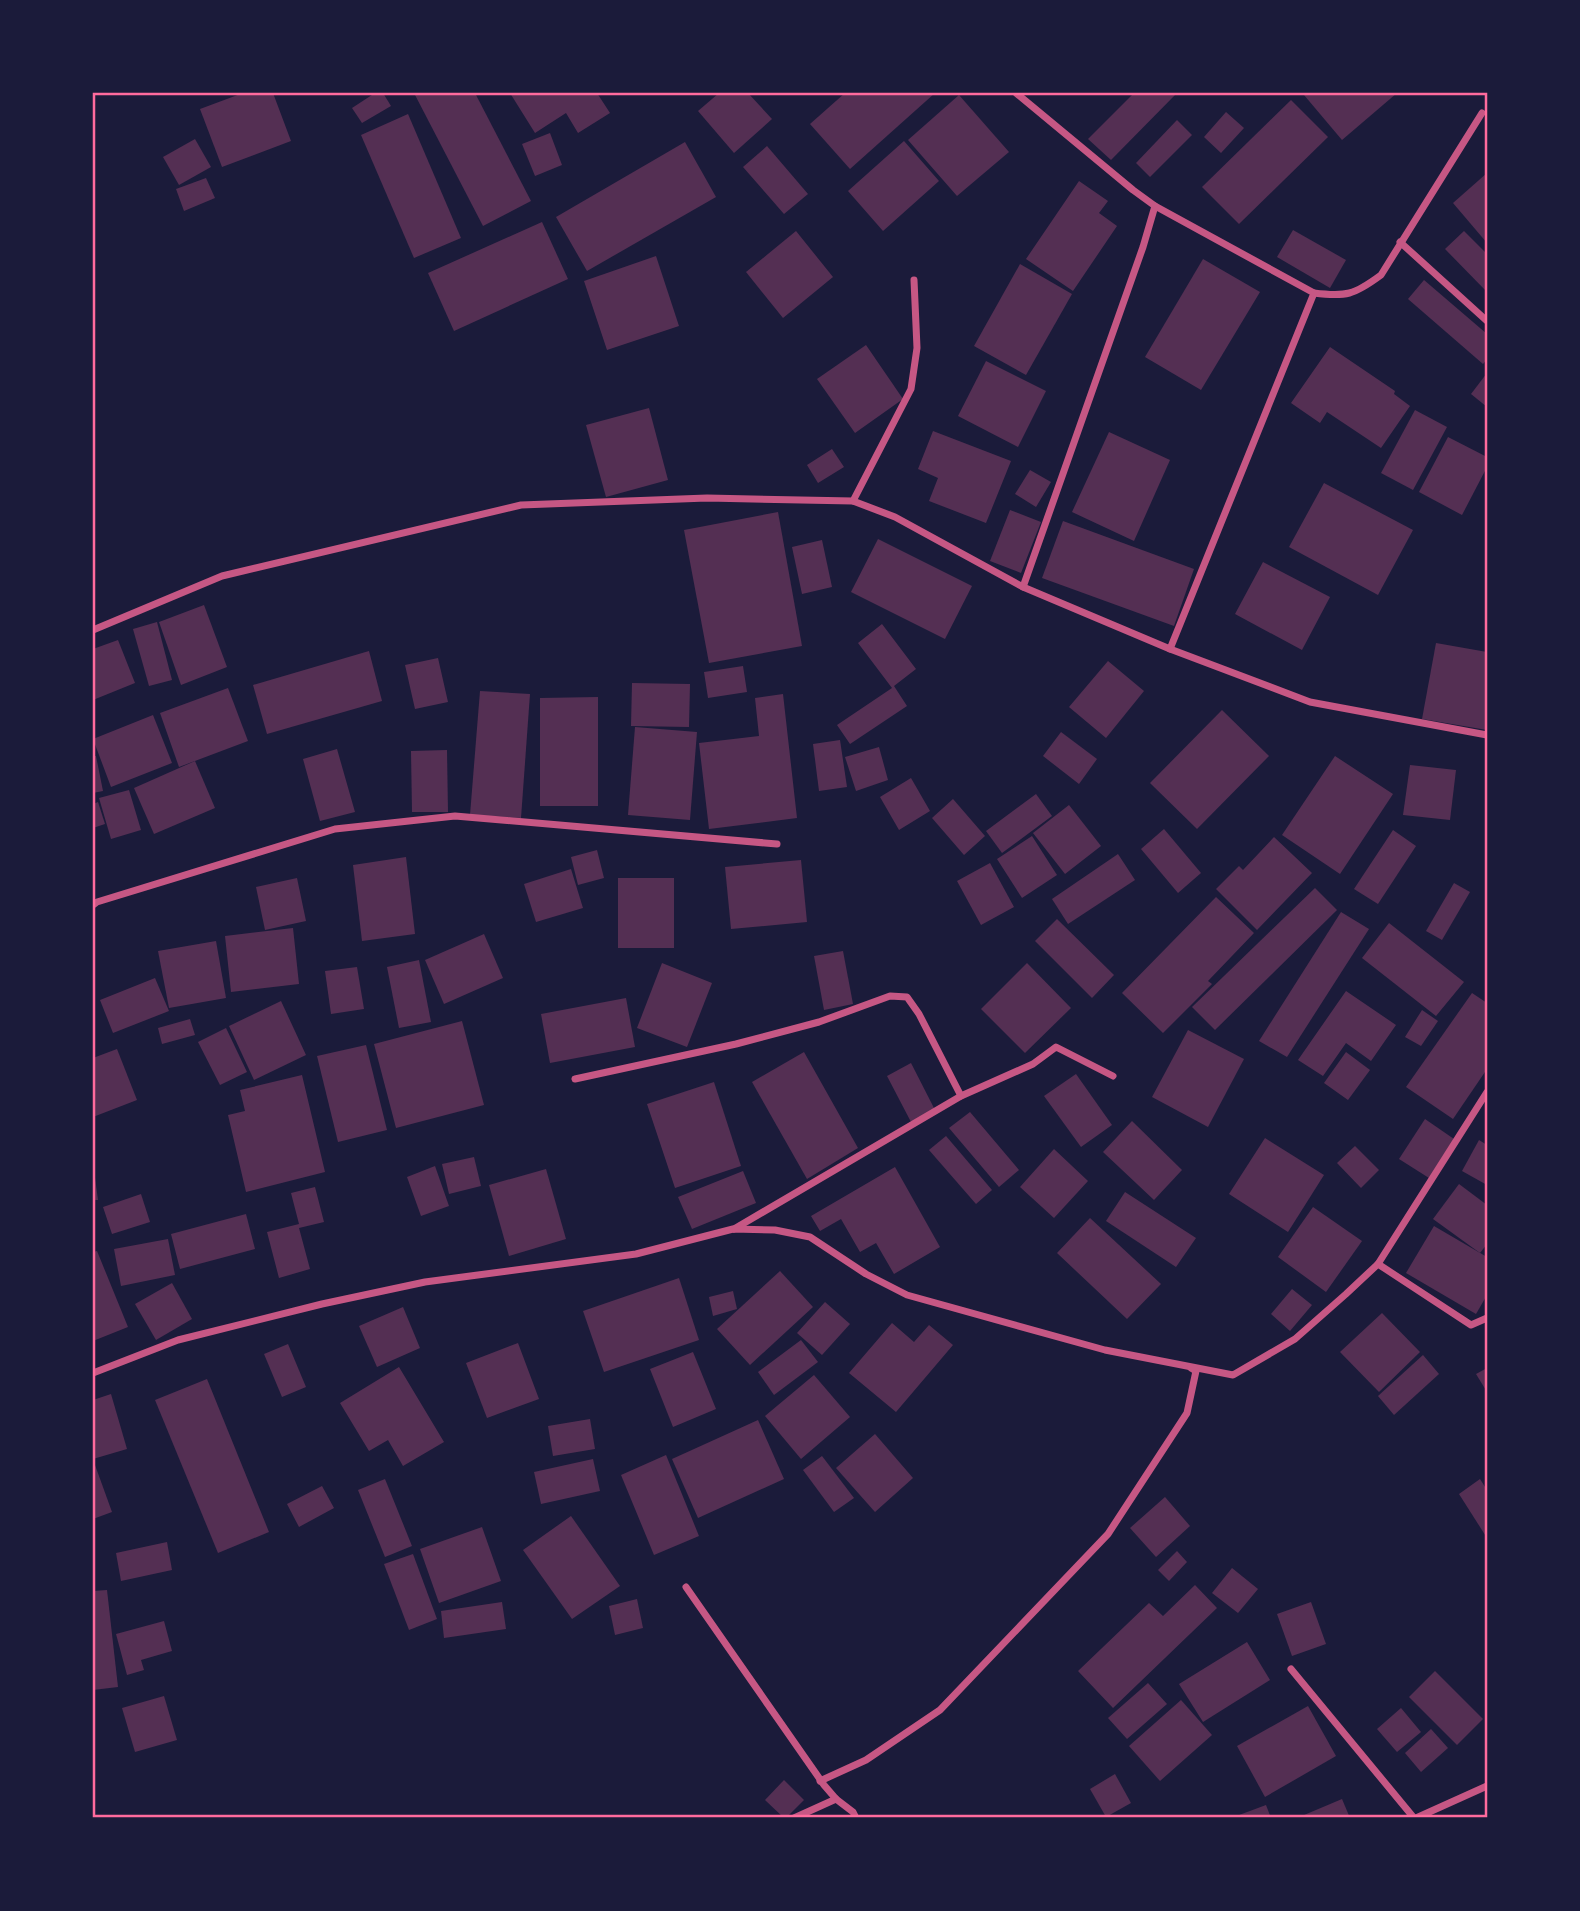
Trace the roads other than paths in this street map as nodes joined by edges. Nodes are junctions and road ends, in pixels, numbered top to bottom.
1 (1016, 93) edge
2 (1482, 113) dead end
3 (1155, 206) junction
4 (1401, 242) junction
5 (914, 279) dead end
6 (1314, 293) junction
7 (1484, 311) edge
8 (1487, 321) edge
9 (853, 501) junction
10 (1023, 587) junction
11 (93, 630) edge
12 (1170, 649) junction
13 (1487, 735) edge
14 (777, 844) dead end
15 (93, 905) edge
16 (1113, 1076) dead end
17 (575, 1079) dead end
18 (1487, 1092) edge
19 (961, 1096) junction
20 (733, 1229) junction
21 (1378, 1264) junction
22 (1487, 1318) edge
23 (1189, 1367) junction
24 (93, 1373) edge
25 (686, 1587) dead end
26 (1291, 1669) dead end
27 (820, 1781) junction
28 (1487, 1786) edge
29 (835, 1799) junction
30 (794, 1818) edge
31 (856, 1818) edge
32 (1415, 1818) edge

1 - 3 street
2 - 4 street
3 - 6 street
3 - 10 street
4 - 6 street
4 - 7 street
5 - 9 street
6 - 12 street
7 - 8 street
9 - 10 street
9 - 11 street
10 - 12 street
12 - 13 street
14 - 15 street
16 - 19 street
17 - 19 street
18 - 21 street
19 - 20 street
20 - 23 street
20 - 24 street
21 - 22 street
21 - 23 street
23 - 27 street
25 - 27 street
26 - 32 street
27 - 29 street
28 - 32 street
29 - 30 street
29 - 31 street

